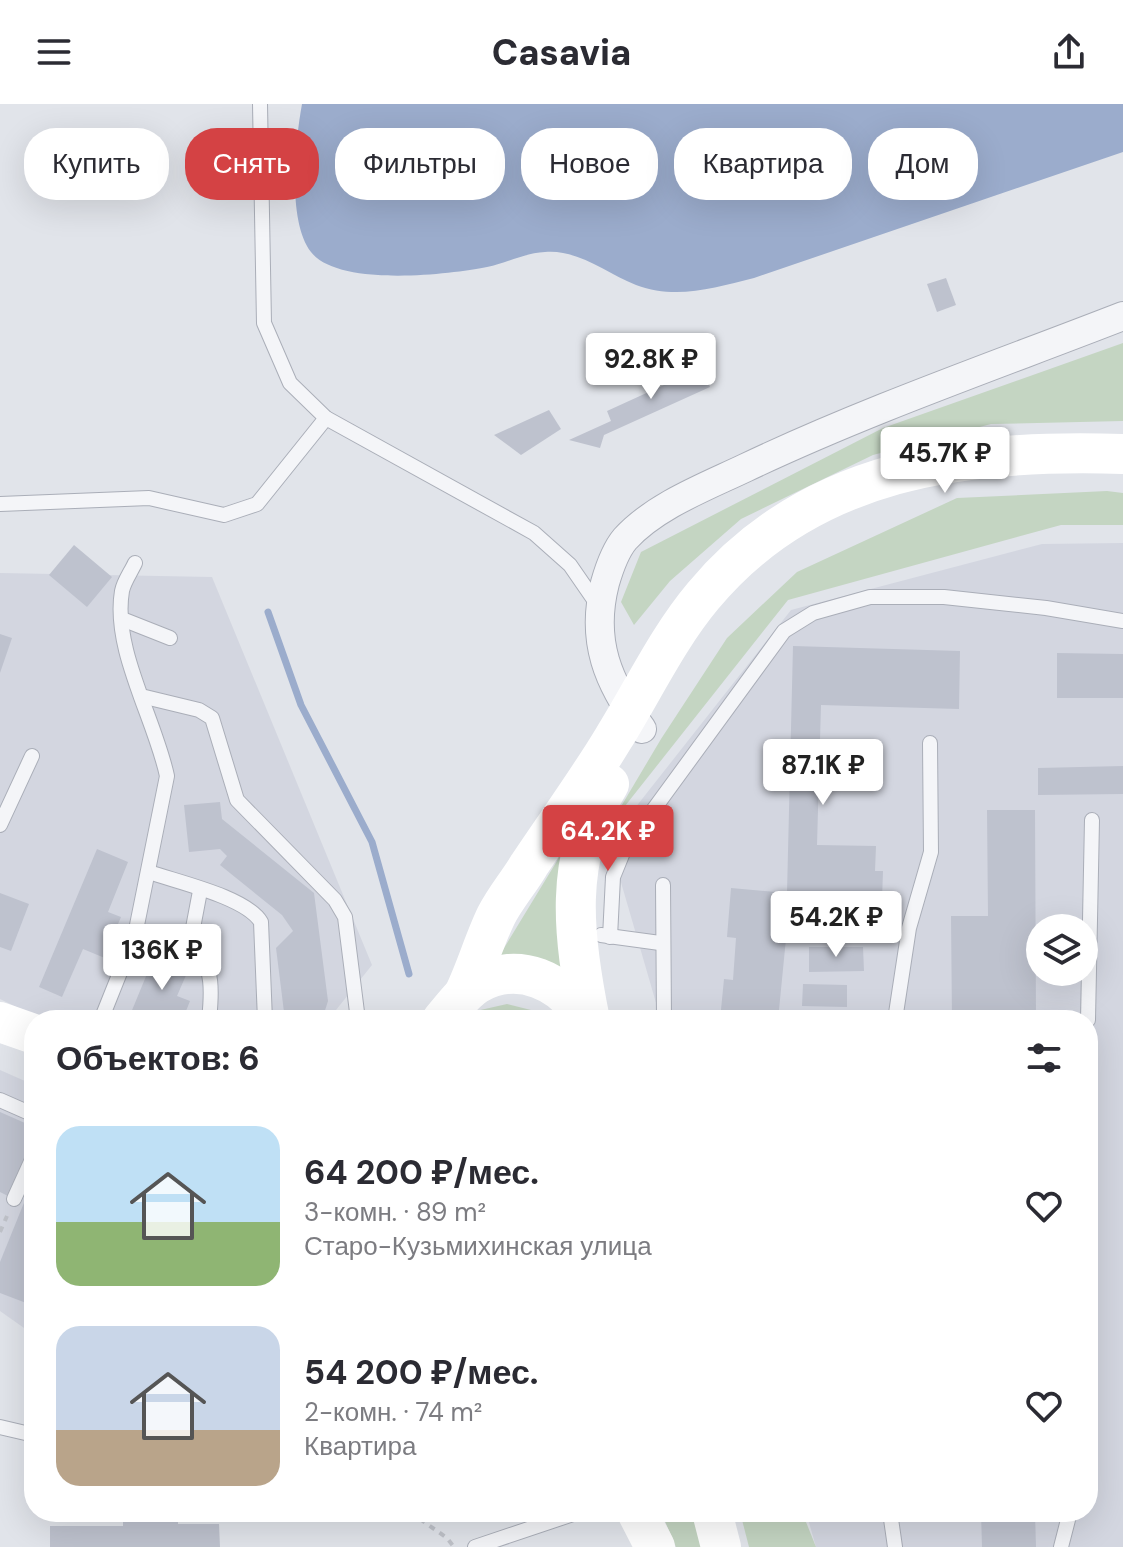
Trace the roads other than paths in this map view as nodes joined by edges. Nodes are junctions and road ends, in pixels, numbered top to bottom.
1 (260, 104) edge
2 (1123, 316) edge
3 (326, 418) junction
4 (1123, 454) edge
5 (0, 504) edge
6 (135, 563) dead end
7 (599, 607) junction
8 (122, 619) junction
9 (1123, 621) edge
10 (170, 638) dead end
11 (141, 696) junction
12 (628, 727) junction
13 (930, 743) dead end
14 (32, 756) dead end
15 (1092, 820) dead end
16 (0, 825) edge
17 (149, 872) junction
18 (663, 885) dead end
19 (200, 891) junction
20 (575, 914) junction
21 (496, 915) junction
22 (135, 935) junction
23 (610, 937) junction
24 (660, 943) junction
25 (189, 949) junction
26 (578, 963) junction
27 (453, 1007) edge
28 (105, 1010) edge
29 (209, 1010) edge
30 (265, 1010) edge
31 (357, 1010) edge
32 (422, 1010) edge
33 (578, 1010) edge
34 (585, 1010) edge
35 (663, 1010) edge
36 (897, 1010) edge
37 (1088, 1010) edge
38 (0, 1022) edge
39 (24, 1030) edge
40 (0, 1100) edge
41 (24, 1111) edge
42 (24, 1177) edge
43 (14, 1199) dead end
44 (0, 1427) edge
45 (24, 1433) edge
46 (549, 1522) edge
47 (642, 1522) edge
48 (715, 1522) edge
49 (891, 1522) edge
50 (1067, 1522) edge
51 (475, 1547) edge
52 (655, 1547) edge
53 (721, 1547) edge
54 (895, 1547) edge
55 (1061, 1547) edge

1 - 3 lane
2 - 7 street
3 - 5 lane
3 - 7 lane
4 - 12 main road
6 - 8 lane
7 - 12 street
8 - 10 lane
8 - 11 lane
9 - 23 lane
11 - 17 lane
11 - 31 lane
12 - 20 main road
12 - 21 main road
13 - 36 lane
14 - 16 lane
15 - 37 lane
17 - 19 lane
17 - 22 lane
18 - 24 lane
19 - 25 lane
19 - 30 lane
20 - 23 lane
20 - 26 main road
21 - 27 main road
21 - 32 main road
22 - 25 lane
22 - 28 lane
23 - 24 lane
23 - 26 lane
24 - 35 lane
25 - 29 lane
26 - 34 main road
27 - 33 main road
38 - 39 main road
40 - 41 lane
42 - 43 lane
44 - 45 lane
46 - 51 lane
47 - 52 main road
48 - 53 main road
49 - 54 lane
50 - 55 lane

